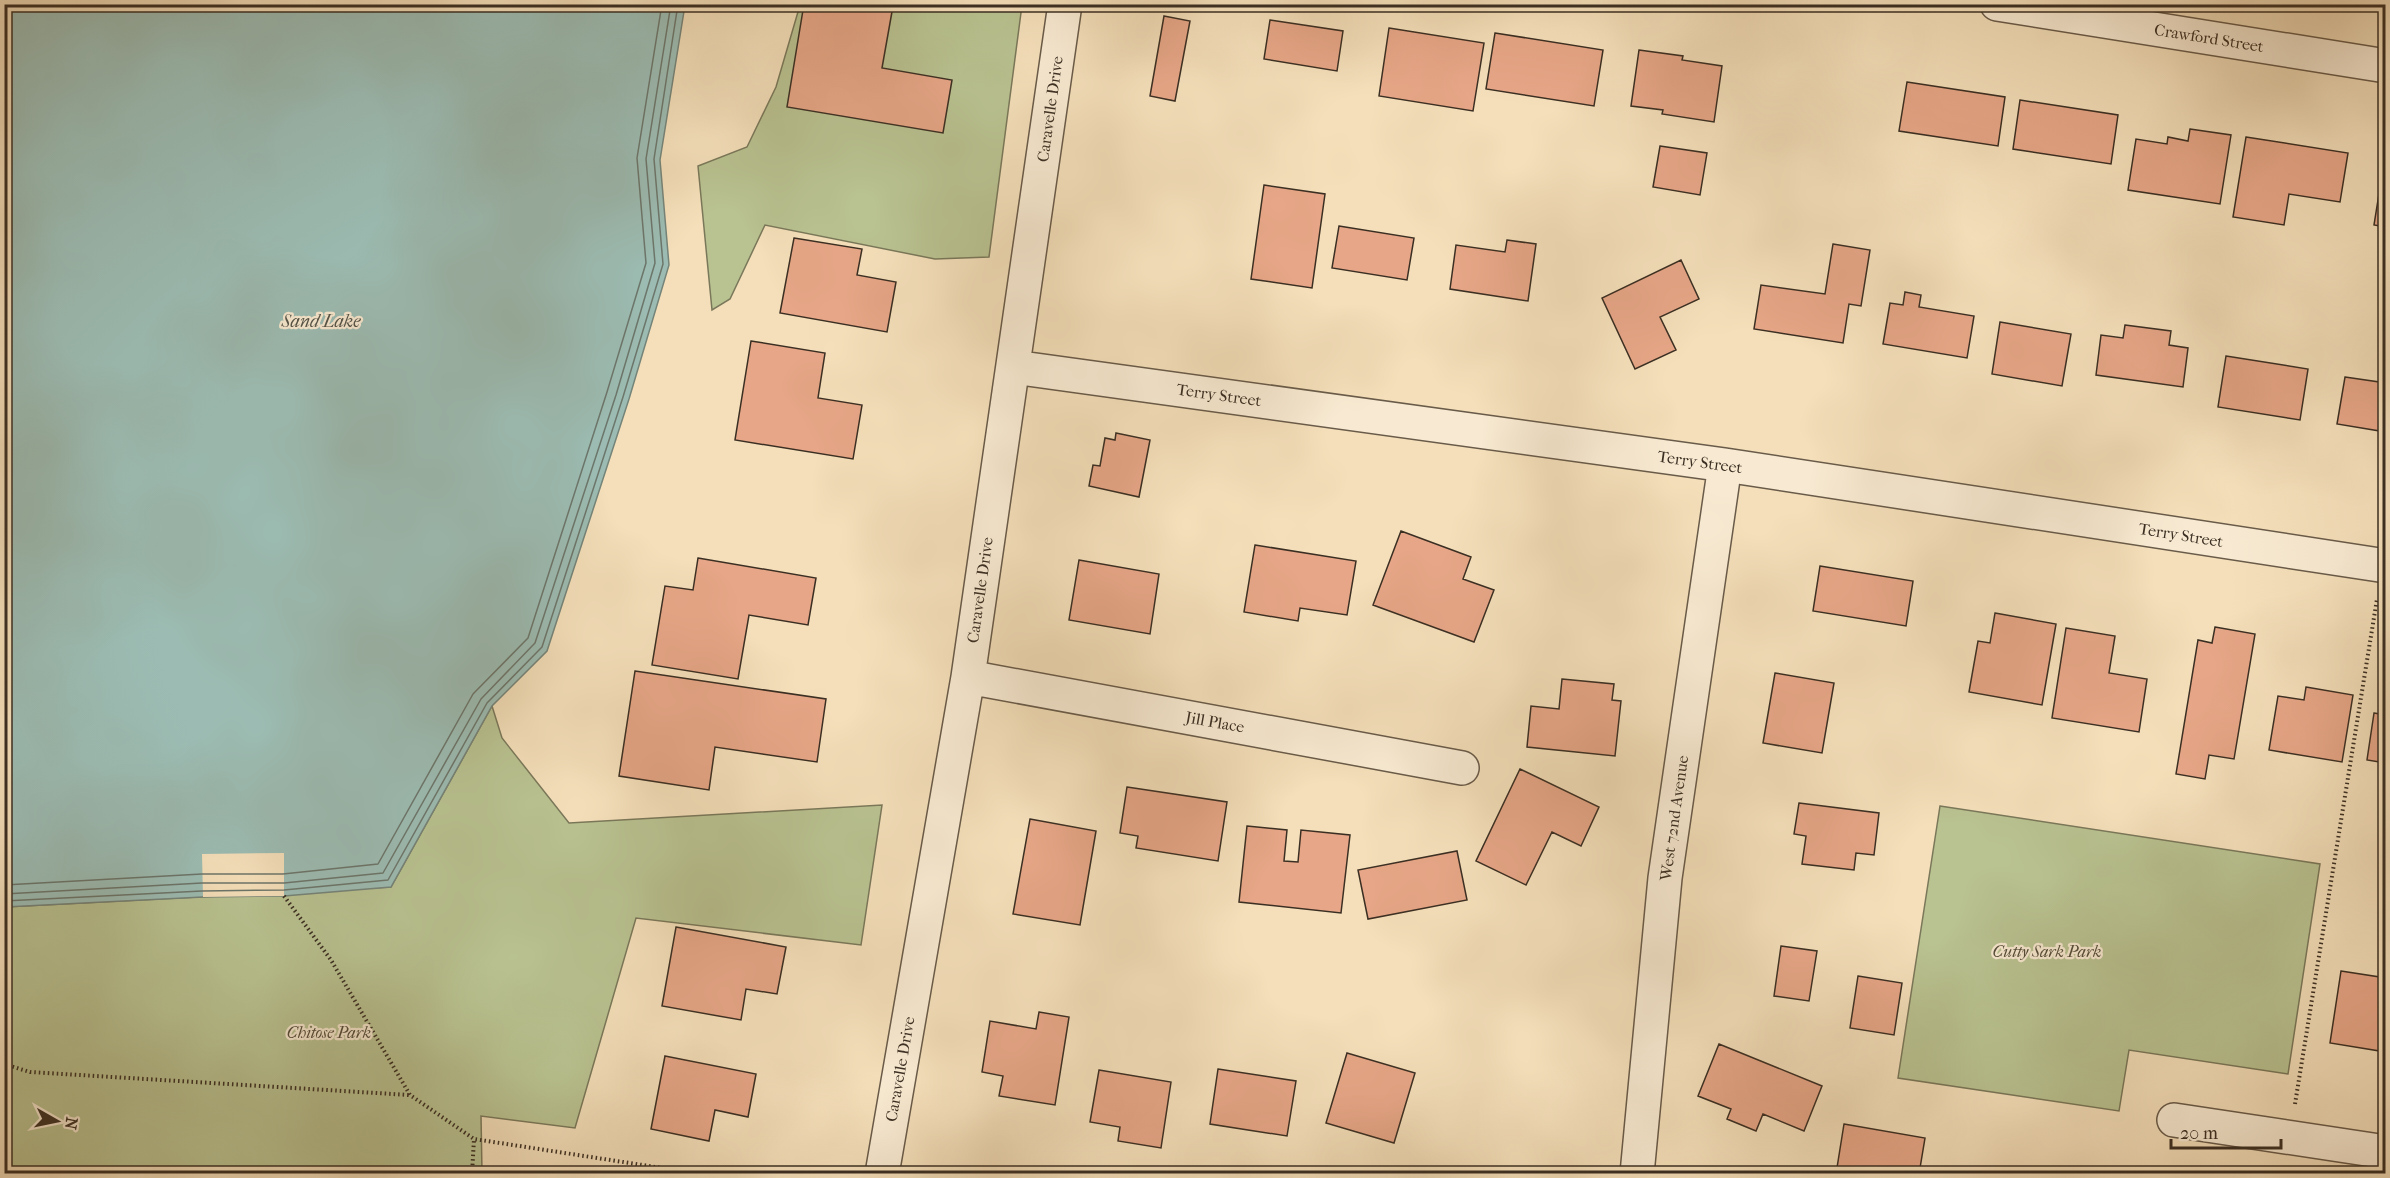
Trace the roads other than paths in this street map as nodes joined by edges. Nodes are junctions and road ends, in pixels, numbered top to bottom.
1 (1065, 4) edge
2 (1997, 4) edge
3 (2385, 66) edge
4 (1014, 367) junction
5 (1725, 465) junction
6 (2384, 566) edge
7 (968, 677) junction
8 (1462, 768) dead end
9 (2174, 1120) dead end
10 (2385, 1152) edge
11 (882, 1173) edge
12 (1637, 1173) edge

1 - 4 street, Caravelle Drive
2 - 3 street, Crawford Street
4 - 5 street, Terry Street
4 - 7 street, Caravelle Drive
5 - 6 street, Terry Street
5 - 12 street, West 72nd Avenue
7 - 8 street, Jill Place
7 - 11 street, Caravelle Drive
9 - 10 street

